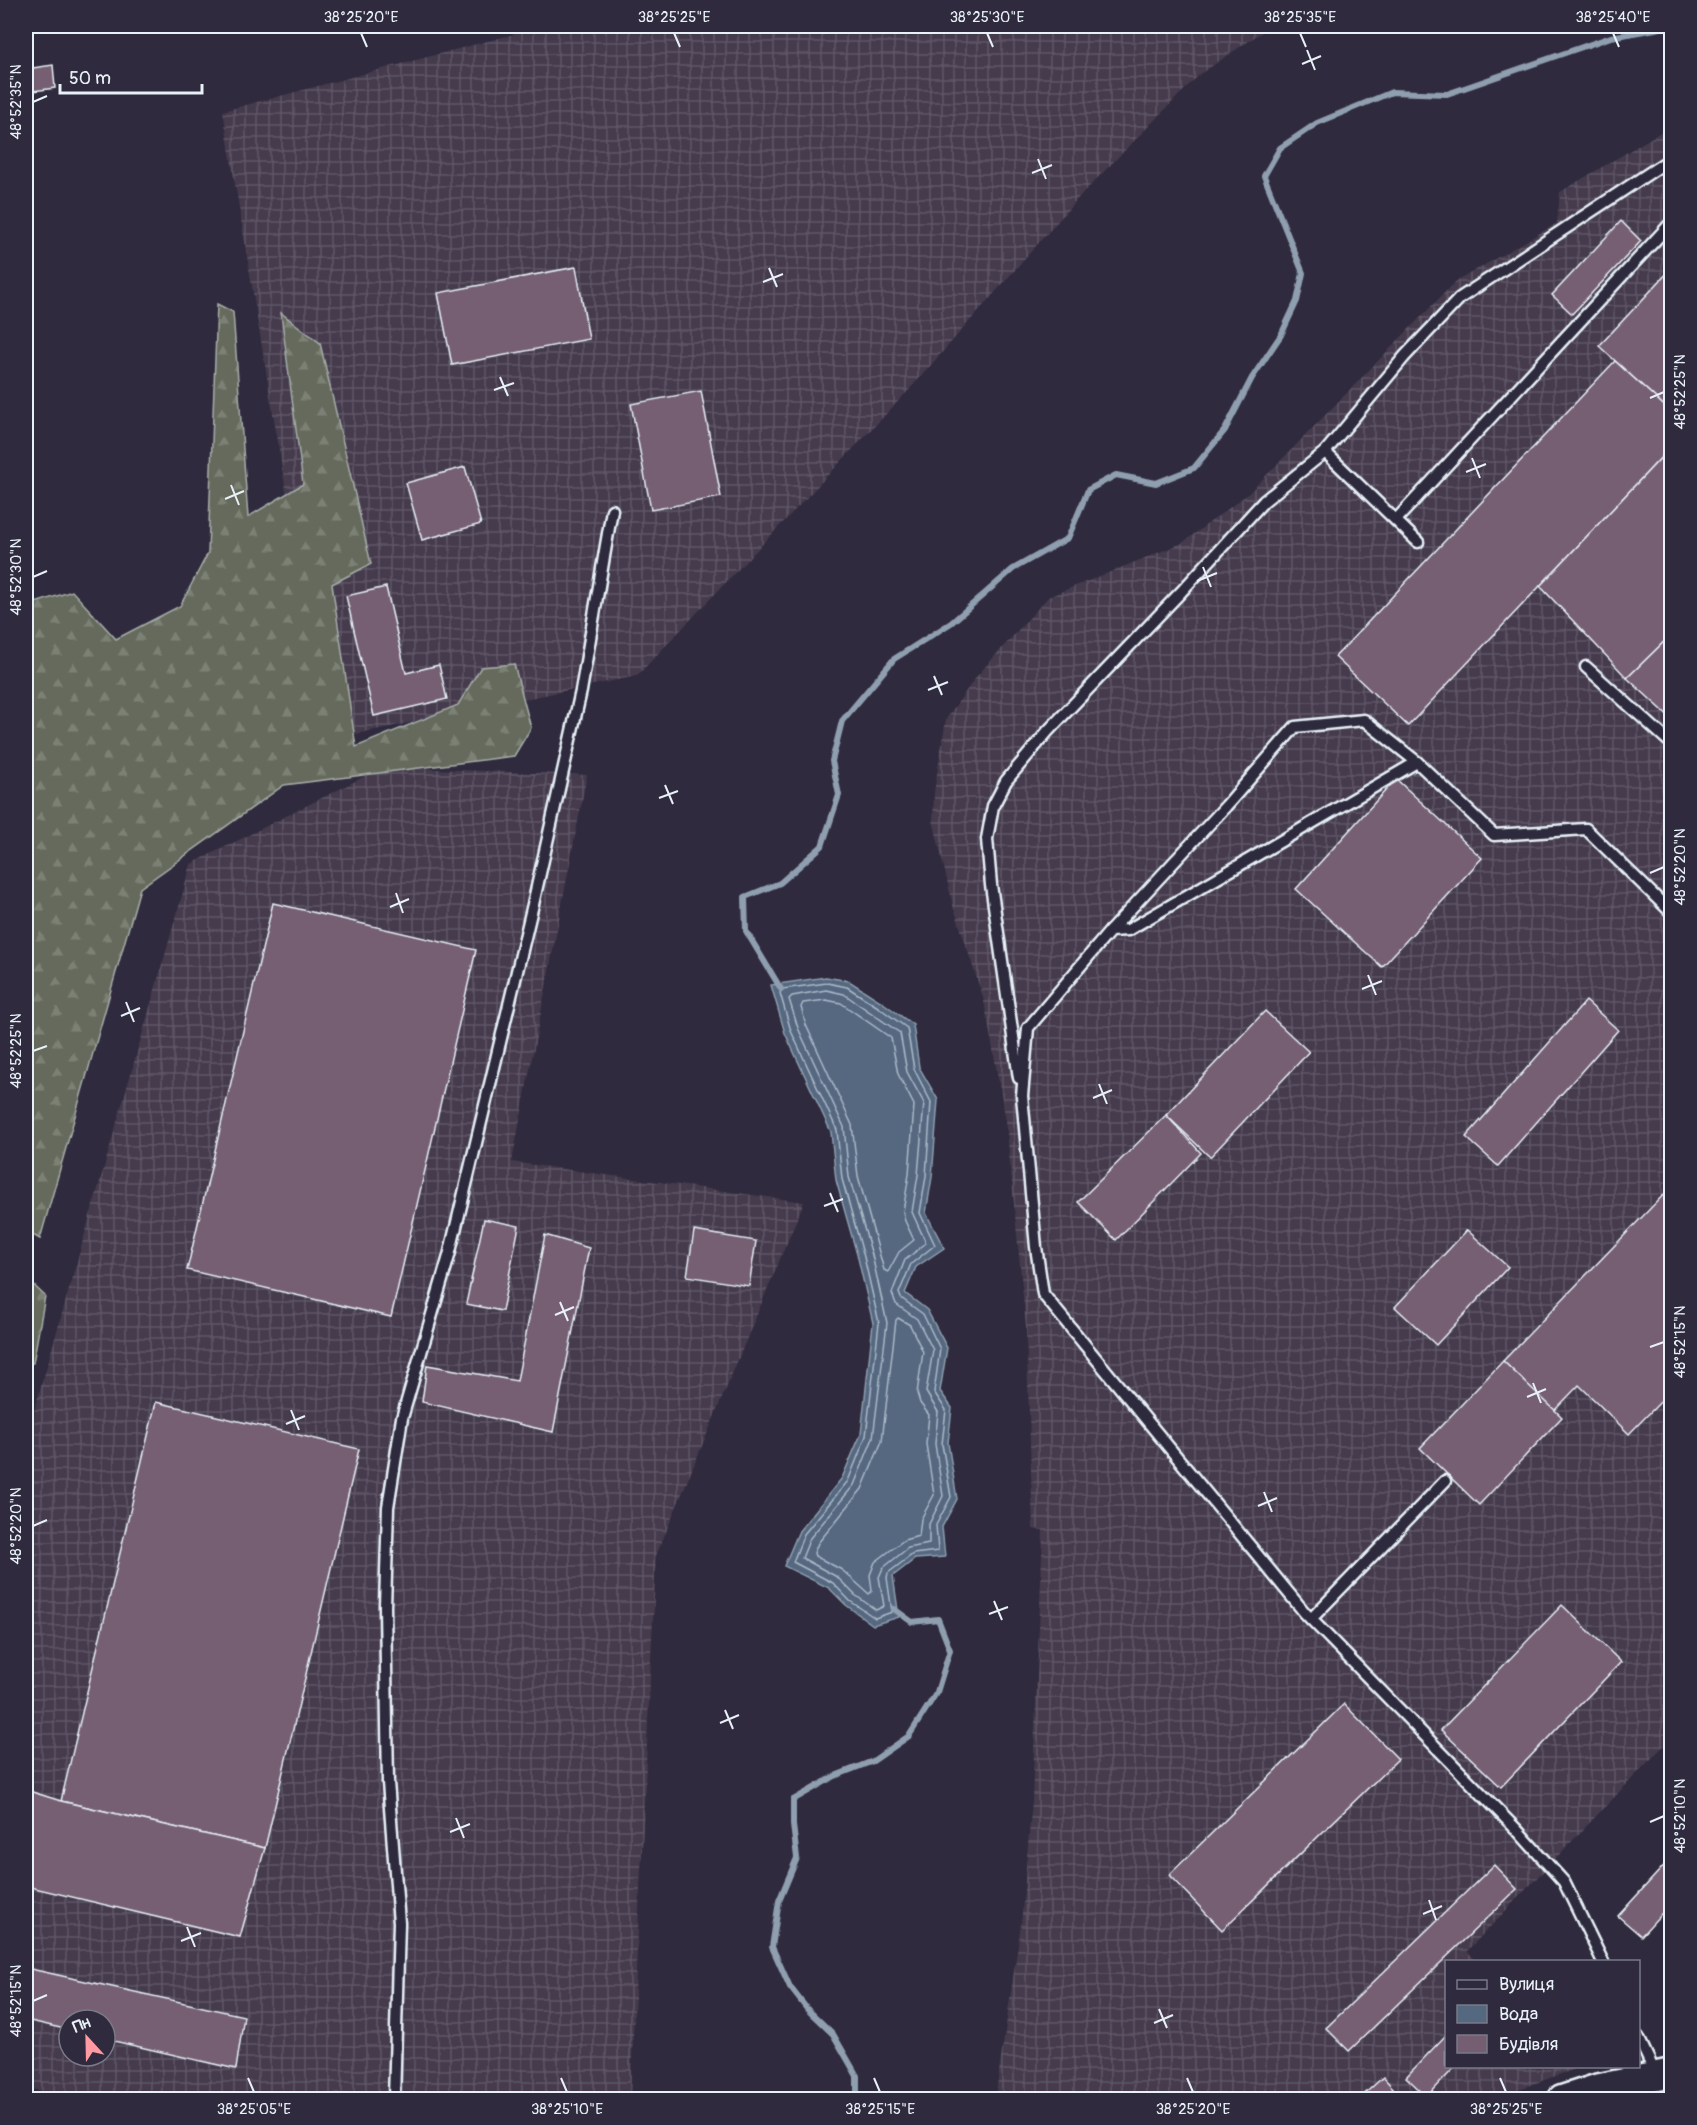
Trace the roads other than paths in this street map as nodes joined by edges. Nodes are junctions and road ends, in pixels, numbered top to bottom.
1 (1671, 158) edge
2 (1671, 222) edge
3 (1325, 452) junction
4 (612, 510) dead end
5 (1396, 520) junction
6 (1419, 542) dead end
7 (1586, 667) dead end
8 (1671, 744) edge
9 (1417, 762) junction
10 (1671, 913) edge
11 (1110, 932) junction
12 (1022, 1096) junction
13 (1445, 1481) dead end
14 (1311, 1619) junction
15 (1602, 1960) edge
16 (1640, 2040) edge
17 (1664, 2074) edge
18 (394, 2100) edge
19 (1562, 2100) edge

1 - 3 lane
2 - 5 lane
3 - 5 lane
3 - 12 lane
4 - 18 lane
5 - 6 lane
7 - 8 lane
9 - 10 lane
9 - 11 lane
9 - 11 lane
11 - 12 lane
12 - 14 lane
13 - 14 lane
14 - 15 lane
16 - 17 lane
17 - 19 street

